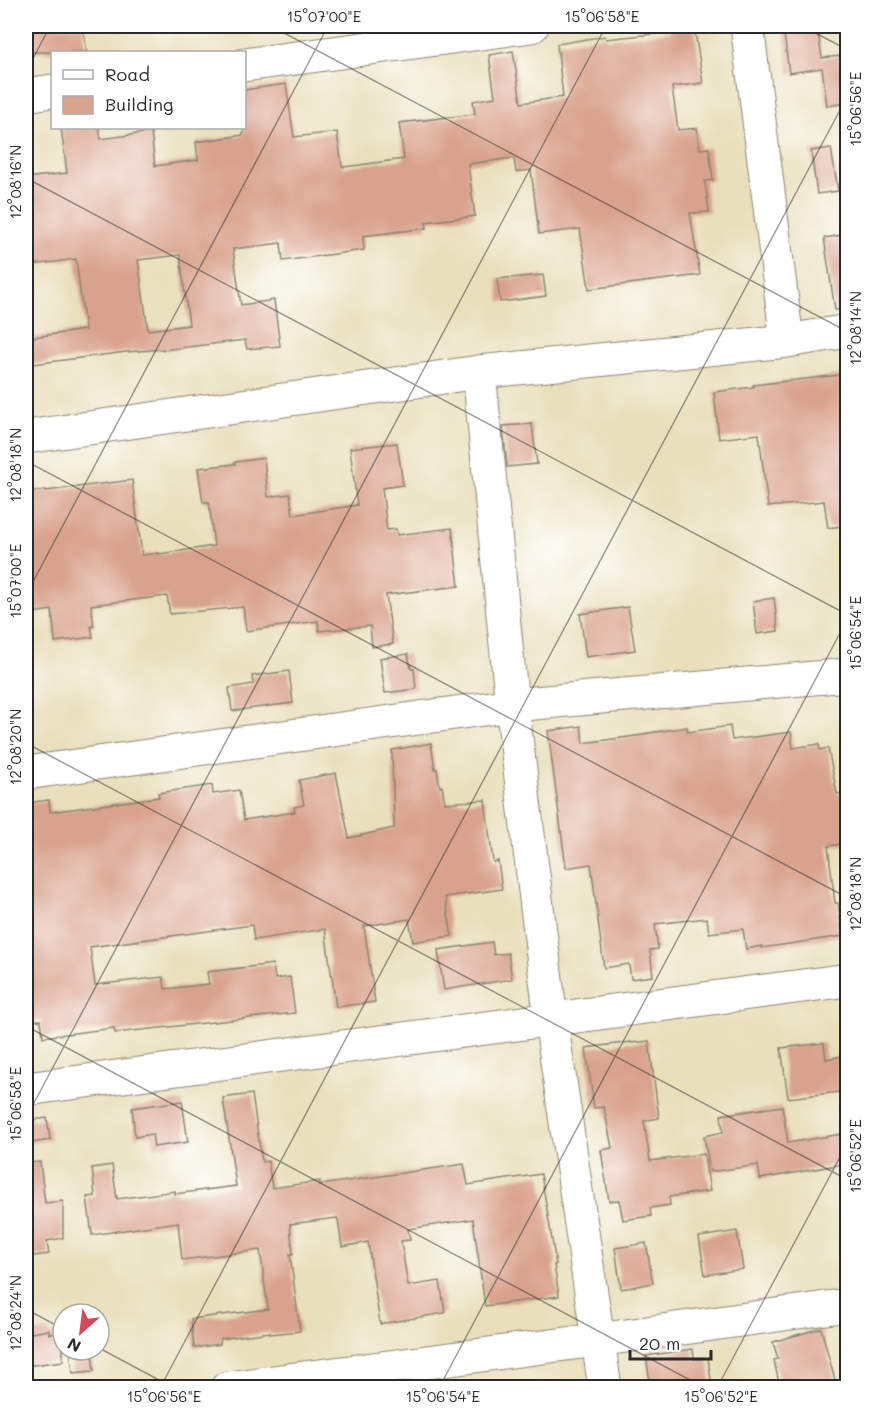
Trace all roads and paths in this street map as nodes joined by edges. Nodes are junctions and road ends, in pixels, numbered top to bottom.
1 (532, 26) edge
2 (747, 26) edge
3 (246, 65) edge
4 (51, 91) edge
5 (26, 95) edge
6 (848, 331) edge
7 (787, 341) junction
8 (479, 372) junction
9 (26, 437) edge
10 (848, 675) edge
11 (512, 705) junction
12 (26, 773) edge
13 (848, 980) edge
14 (551, 1020) junction
15 (26, 1089) edge
16 (848, 1305) edge
17 (597, 1340) junction
18 (227, 1388) edge
19 (605, 1388) edge

1 - 3 street
2 - 7 street
4 - 5 street
6 - 7 street
7 - 8 street
8 - 9 street
8 - 11 street
10 - 11 street
11 - 12 street
11 - 14 street
13 - 14 street
14 - 15 street
14 - 17 street
16 - 17 street
17 - 18 street
17 - 19 street

